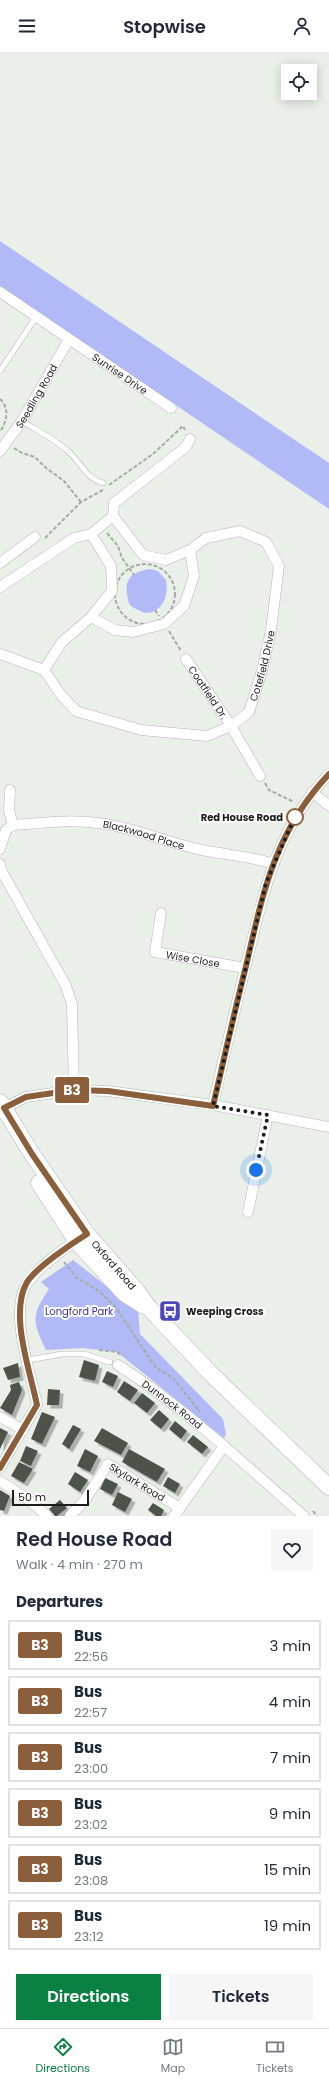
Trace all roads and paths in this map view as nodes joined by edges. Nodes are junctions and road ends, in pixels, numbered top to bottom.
1 (0, 292) edge
2 (36, 317) junction
3 (69, 339) junction
4 (0, 371) edge
5 (0, 399) edge
6 (171, 408) dead end
7 (22, 421) junction
8 (0, 432) edge
9 (190, 439) joint
10 (6, 443) junction
11 (0, 452) edge
12 (103, 483) dead end
13 (81, 502) junction
14 (113, 516) junction
15 (101, 526) junction
16 (91, 534) junction
17 (35, 537) joint
18 (190, 550) junction
19 (0, 563) edge
20 (130, 569) junction
21 (134, 575) dead end
22 (0, 587) edge
23 (155, 610) dead end
24 (91, 617) junction
25 (163, 622) junction
26 (0, 654) edge
27 (186, 659) joint
28 (44, 670) junction
29 (231, 726) junction
30 (329, 774) edge
31 (260, 776) joint
32 (10, 790) dead end
33 (312, 792) junction
34 (302, 806) junction
35 (329, 806) edge
36 (13, 825) junction
37 (0, 848) edge
38 (0, 864) edge
39 (274, 864) junction
40 (161, 913) dead end
41 (245, 968) junction
42 (74, 1090) junction
43 (213, 1106) junction
44 (3, 1113) edge
45 (268, 1115) junction
46 (329, 1127) edge
47 (248, 1212) dead end
48 (82, 1237) junction
49 (58, 1253) junction
50 (28, 1360) junction
51 (114, 1364) joint
52 (202, 1414) dead end
53 (0, 1417) edge
54 (23, 1430) junction
55 (224, 1446) junction
56 (0, 1468) edge
57 (0, 1480) edge
58 (329, 1487) edge
59 (177, 1512) edge
60 (307, 1512) edge
61 (47, 1516) edge
62 (70, 1516) edge
63 (318, 1516) edge

1 - 2 street, Sunrise Drive
2 - 3 street, Sunrise Drive
2 - 4 lane
3 - 6 street, Sunrise Drive
3 - 7 street, Seedling Road
5 - 8 path
7 - 10 street, Seedling Road
7 - 12 lane
9 - 13 path
9 - 14 street
10 - 11 street, Seedling Road
10 - 13 path
13 - 17 path
14 - 15 street
14 - 18 street, Cotefield Drive
15 - 16 street
15 - 20 path
16 - 22 street
16 - 24 street
17 - 19 street
18 - 25 street
18 - 29 street, Cotefield Drive
20 - 21 path
20 - 25 path
20 - 25 path
23 - 25 path
24 - 25 street
24 - 28 street
25 - 27 path
26 - 28 street
27 - 29 street, Coatfield Dr.
28 - 29 street, Cotefield Drive
29 - 31 street, Coatfield Dr.
30 - 33 street
31 - 34 path
32 - 36 street
33 - 34 street
33 - 35 street
34 - 39 street
36 - 37 street
36 - 39 street, Blackwood Place
38 - 42 street
39 - 41 street
40 - 41 street, Wise Close
41 - 43 street
42 - 43 street
42 - 44 street
43 - 45 street
44 - 48 main road, Oxford Road
45 - 46 street
45 - 47 street
48 - 49 street
48 - 58 main road, Oxford Road
49 - 50 street
49 - 52 path
50 - 51 lane
50 - 54 street
51 - 55 street, Dunnock Road
53 - 54 street
54 - 56 street
55 - 59 street
55 - 60 street, Dunnock Road
57 - 61 street
59 - 62 street, Skylark Road
60 - 63 path

